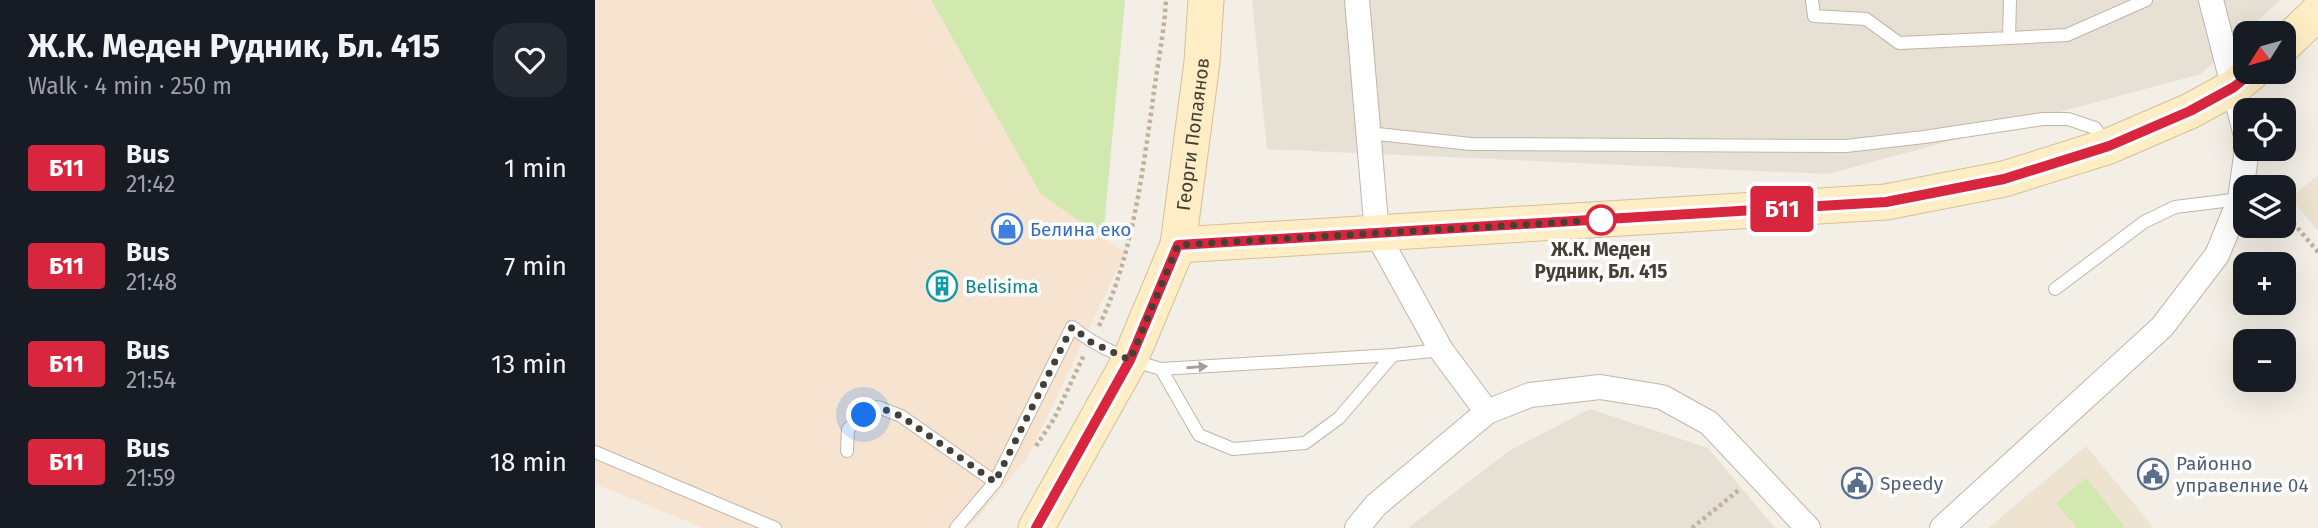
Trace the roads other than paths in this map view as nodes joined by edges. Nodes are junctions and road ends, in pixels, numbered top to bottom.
1 (1206, 0) edge
2 (1357, 0) edge
3 (1812, 0) edge
4 (2010, 0) edge
5 (2146, 0) edge
6 (2211, 0) edge
7 (2318, 12) edge
8 (2296, 34) edge
9 (2009, 38) junction
10 (2233, 54) edge
11 (2235, 84) edge
12 (1368, 133) junction
13 (2109, 146) junction
14 (2233, 200) edge
15 (2233, 216) edge
16 (1377, 234) junction
17 (1178, 245) junction
18 (2055, 289) dead end
19 (1441, 350) junction
20 (1393, 355) junction
21 (1146, 365) junction
22 (1487, 412) junction
23 (847, 451) dead end
24 (595, 452) edge
25 (995, 482) junction
26 (775, 528) edge
27 (956, 528) edge
28 (1035, 528) edge
29 (1357, 528) edge
30 (1808, 528) edge
31 (1942, 528) edge

1 - 17 street, Георги Попаянов
2 - 12 street
3 - 9 lane
4 - 9 lane
5 - 9 lane
6 - 10 street
7 - 8 street
11 - 13 street
12 - 13 lane
12 - 16 street
13 - 16 street
14 - 18 lane
15 - 31 street
16 - 17 street
16 - 19 street
17 - 21 street, Георги Попаянов
19 - 20 lane
19 - 22 street
21 -> 20 lane
20 - 21 lane
21 - 25 lane
21 - 28 street, Георги Попаянов
22 - 29 street
22 - 30 street
23 - 25 lane
24 - 26 lane
25 - 27 lane

